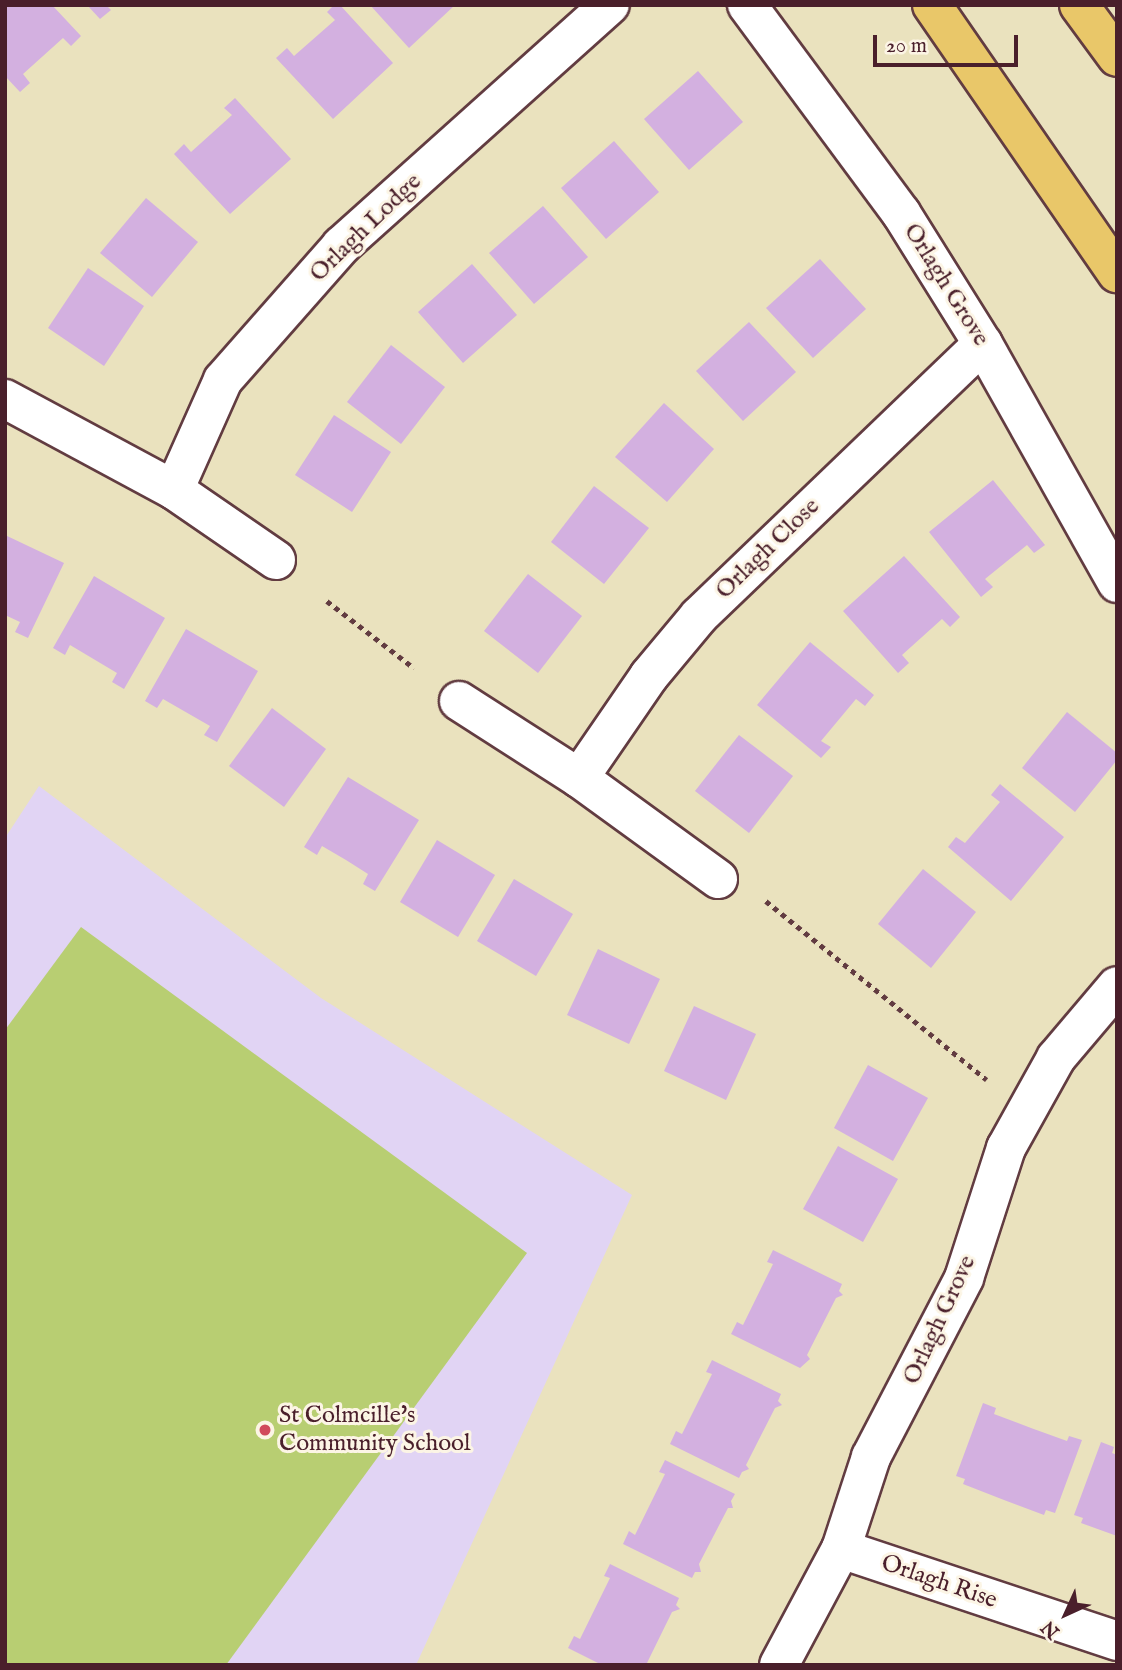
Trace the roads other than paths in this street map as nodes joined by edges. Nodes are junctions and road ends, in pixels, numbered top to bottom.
1 (610, 5) edge
2 (747, 5) edge
3 (932, 5) edge
4 (1079, 5) edge
5 (1117, 57) edge
6 (1117, 273) edge
7 (983, 344) junction
8 (5, 399) edge
9 (174, 490) junction
10 (276, 560) dead end
11 (1117, 583) edge
12 (459, 701) dead end
13 (579, 778) junction
14 (718, 879) dead end
15 (1117, 986) edge
16 (841, 1549) junction
17 (1117, 1641) edge
18 (779, 1665) edge

1 - 9 street, Orlagh Lodge
2 - 7 street, Orlagh Grove
3 - 6 highway
4 - 5 highway
7 - 11 street, Orlagh Grove
7 - 13 street, Orlagh Close
8 - 9 street
9 - 10 street
12 - 13 street
13 - 14 street
15 - 16 street, Orlagh Grove
16 - 17 street, Orlagh Rise
16 - 18 street, Orlagh Grove

